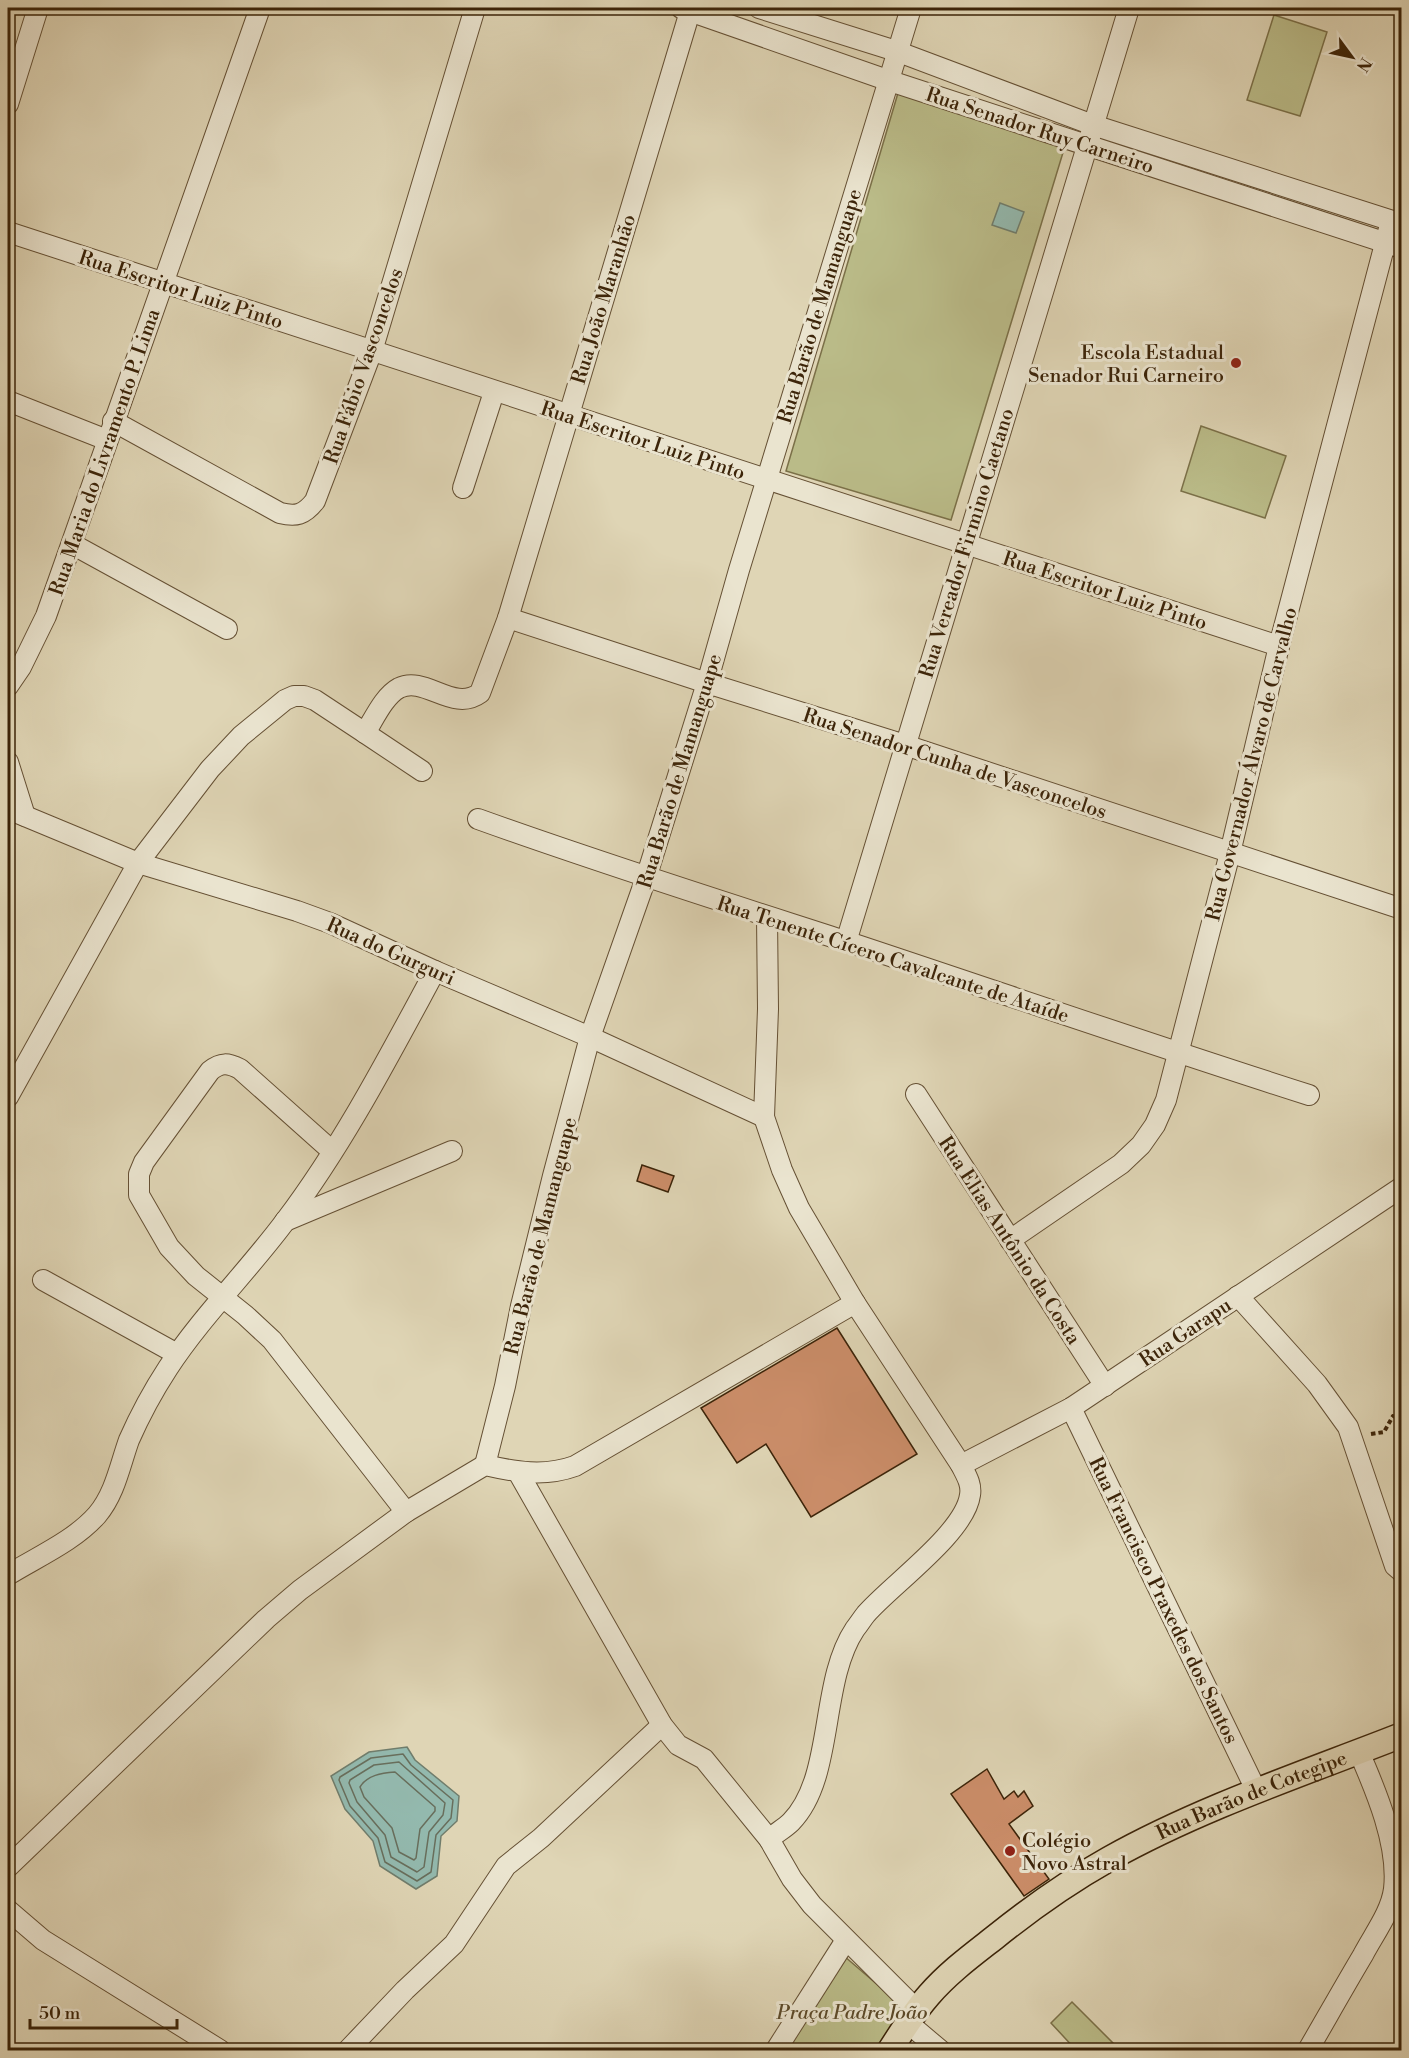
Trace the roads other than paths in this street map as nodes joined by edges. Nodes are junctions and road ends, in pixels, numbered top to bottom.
1 (38, 8) edge
2 (260, 8) edge
3 (475, 8) edge
4 (687, 8) edge
5 (759, 8) edge
6 (911, 8) edge
7 (1129, 8) edge
8 (896, 51) junction
9 (887, 80) junction
10 (8, 104) edge
11 (1093, 125) junction
12 (1088, 145) junction
13 (1211, 163) junction
14 (1204, 183) junction
15 (1396, 222) edge
16 (8, 232) edge
17 (1394, 245) edge
18 (164, 283) junction
19 (372, 351) junction
20 (494, 392) junction
21 (8, 401) edge
22 (567, 416) junction
23 (110, 431) junction
24 (766, 480) junction
25 (463, 489) dead end
26 (72, 544) junction
27 (965, 546) junction
28 (508, 618) junction
29 (227, 629) dead end
30 (1279, 646) junction
31 (707, 683) junction
32 (8, 686) edge
33 (365, 733) junction
34 (905, 745) junction
35 (8, 762) edge
36 (422, 771) dead end
37 (16, 813) edge
38 (478, 819) dead end
39 (1230, 853) junction
40 (138, 863) junction
41 (646, 878) junction
42 (1401, 909) edge
43 (767, 917) junction
44 (846, 942) junction
45 (435, 971) junction
46 (590, 1037) junction
47 (1178, 1053) junction
48 (916, 1094) dead end
49 (1309, 1095) dead end
50 (8, 1097) edge
51 (764, 1117) junction
52 (332, 1150) junction
53 (452, 1151) dead end
54 (1401, 1187) edge
55 (285, 1221) junction
56 (1010, 1240) junction
57 (43, 1280) dead end
58 (1238, 1296) junction
59 (223, 1299) junction
60 (855, 1303) junction
61 (177, 1354) junction
62 (1105, 1386) junction
63 (1071, 1408) junction
64 (485, 1465) junction
65 (961, 1465) junction
66 (518, 1472) junction
67 (406, 1512) junction
68 (1401, 1572) edge
69 (8, 1575) edge
70 (662, 1725) junction
71 (1401, 1735) edge
72 (1359, 1752) junction
73 (1257, 1792) junction
74 (769, 1839) junction
75 (8, 1867) edge
76 (8, 1910) edge
77 (846, 1940) junction
78 (912, 2016) junction
79 (220, 2050) edge
80 (348, 2050) edge
81 (776, 2050) edge
82 (890, 2050) edge
83 (940, 2050) edge
84 (1308, 2050) edge

1 - 10 street
2 - 18 street, Rua Maria do Livramento P. Lima
3 - 19 street, Rua Fábio Vasconcelos
4 - 9 street, Rua Senador Ruy Carneiro
4 - 22 street, Rua João Maranhão
5 - 8 street, Rua Senador Ruy Carneiro
6 - 8 street, Rua Barão de Mamanguape
7 - 11 street, Rua Vereador Firmino Caetano
8 - 9 street, Rua Barão de Mamanguape
8 - 11 street, Rua Senador Ruy Carneiro
9 - 12 street, Rua Senador Ruy Carneiro
9 - 24 street, Rua Barão de Mamanguape
11 - 12 street, Rua Vereador Firmino Caetano
11 - 13 street, Rua Senador Ruy Carneiro
12 - 14 street, Rua Senador Ruy Carneiro
12 - 27 street, Rua Vereador Firmino Caetano
13 - 14 street
13 - 15 street, Rua Senador Ruy Carneiro
14 - 17 street, Rua Senador Ruy Carneiro
15 - 17 street, Rua Governador Álvaro de Carvalho
16 - 18 street, Rua Escritor Luiz Pinto
17 - 30 street, Rua Governador Álvaro de Carvalho
18 - 19 street, Rua Escritor Luiz Pinto
18 - 23 street, Rua Maria do Livramento P. Lima
19 - 20 street, Rua Escritor Luiz Pinto
19 - 23 street, Rua Fábio Vasconcelos
20 - 22 street, Rua Escritor Luiz Pinto
20 - 25 street
21 - 23 street
22 - 24 street, Rua Escritor Luiz Pinto
22 - 28 street, Rua João Maranhão
23 - 26 street, Rua Maria do Livramento P. Lima
24 - 27 street, Rua Escritor Luiz Pinto
24 - 31 street, Rua Barão de Mamanguape
26 - 29 street
26 - 32 street, Rua Maria do Livramento P. Lima
27 - 30 street, Rua Escritor Luiz Pinto
27 - 34 street, Rua Vereador Firmino Caetano
28 - 31 street, Rua Senador Cunha de Vasconcelos
28 - 33 street, Rua João Maranhão
30 - 39 street, Rua Governador Álvaro de Carvalho
31 - 34 street, Rua Senador Cunha de Vasconcelos
31 - 41 street, Rua Barão de Mamanguape
33 - 36 street
33 - 40 street
34 - 39 street, Rua Senador Cunha de Vasconcelos
34 - 44 street, Rua Vereador Firmino Caetano
35 - 37 street
37 - 40 street, Rua do Gurguri
38 - 41 street, Rua Tenente Cícero Cavalcante de Ataíde
39 - 42 street, Rua Senador Cunha de Vasconcelos
39 - 47 street, Rua Governador Álvaro de Carvalho
40 - 45 street, Rua do Gurguri
40 - 50 street
41 - 43 street, Rua Tenente Cícero Cavalcante de Ataíde
41 - 46 street, Rua Barão de Mamanguape
43 - 44 street, Rua Tenente Cícero Cavalcante de Ataíde
43 - 51 street
44 - 47 street, Rua Tenente Cícero Cavalcante de Ataíde
45 - 46 street, Rua do Gurguri
45 - 52 street
46 - 51 street, Rua do Gurguri
46 - 64 street, Rua Barão de Mamanguape
47 - 49 street, Rua Tenente Cícero Cavalcante de Ataíde
47 - 56 street, Rua Governador Álvaro de Carvalho
48 - 56 street, Rua Elias Antônio da Costa
51 - 60 street
52 - 55 street
52 - 59 street
53 - 55 street
54 - 58 street, Rua Garapu
55 - 59 street
56 - 62 street, Rua Elias Antônio da Costa
57 - 61 street
58 - 62 street, Rua Garapu
58 - 68 street
59 - 61 street
59 - 67 street
60 - 65 street
60 - 66 street
61 - 69 street
62 - 63 street, Rua Garapu
63 - 65 street, Rua Garapu
63 - 73 street, Rua Francisco Praxedes dos Santos
64 - 66 street
64 - 67 street
65 - 74 street
66 - 70 street
67 - 75 street
70 - 74 street
70 - 80 street
71 - 72 main road, Rua Barão de Cotegipe
72 - 73 main road, Rua Barão de Cotegipe
72 - 84 street
73 - 78 main road, Rua Barão de Cotegipe
74 - 77 street
76 - 79 street
77 - 78 street
77 - 81 street
78 - 82 main road, Rua Barão de Cotegipe
78 - 83 street

